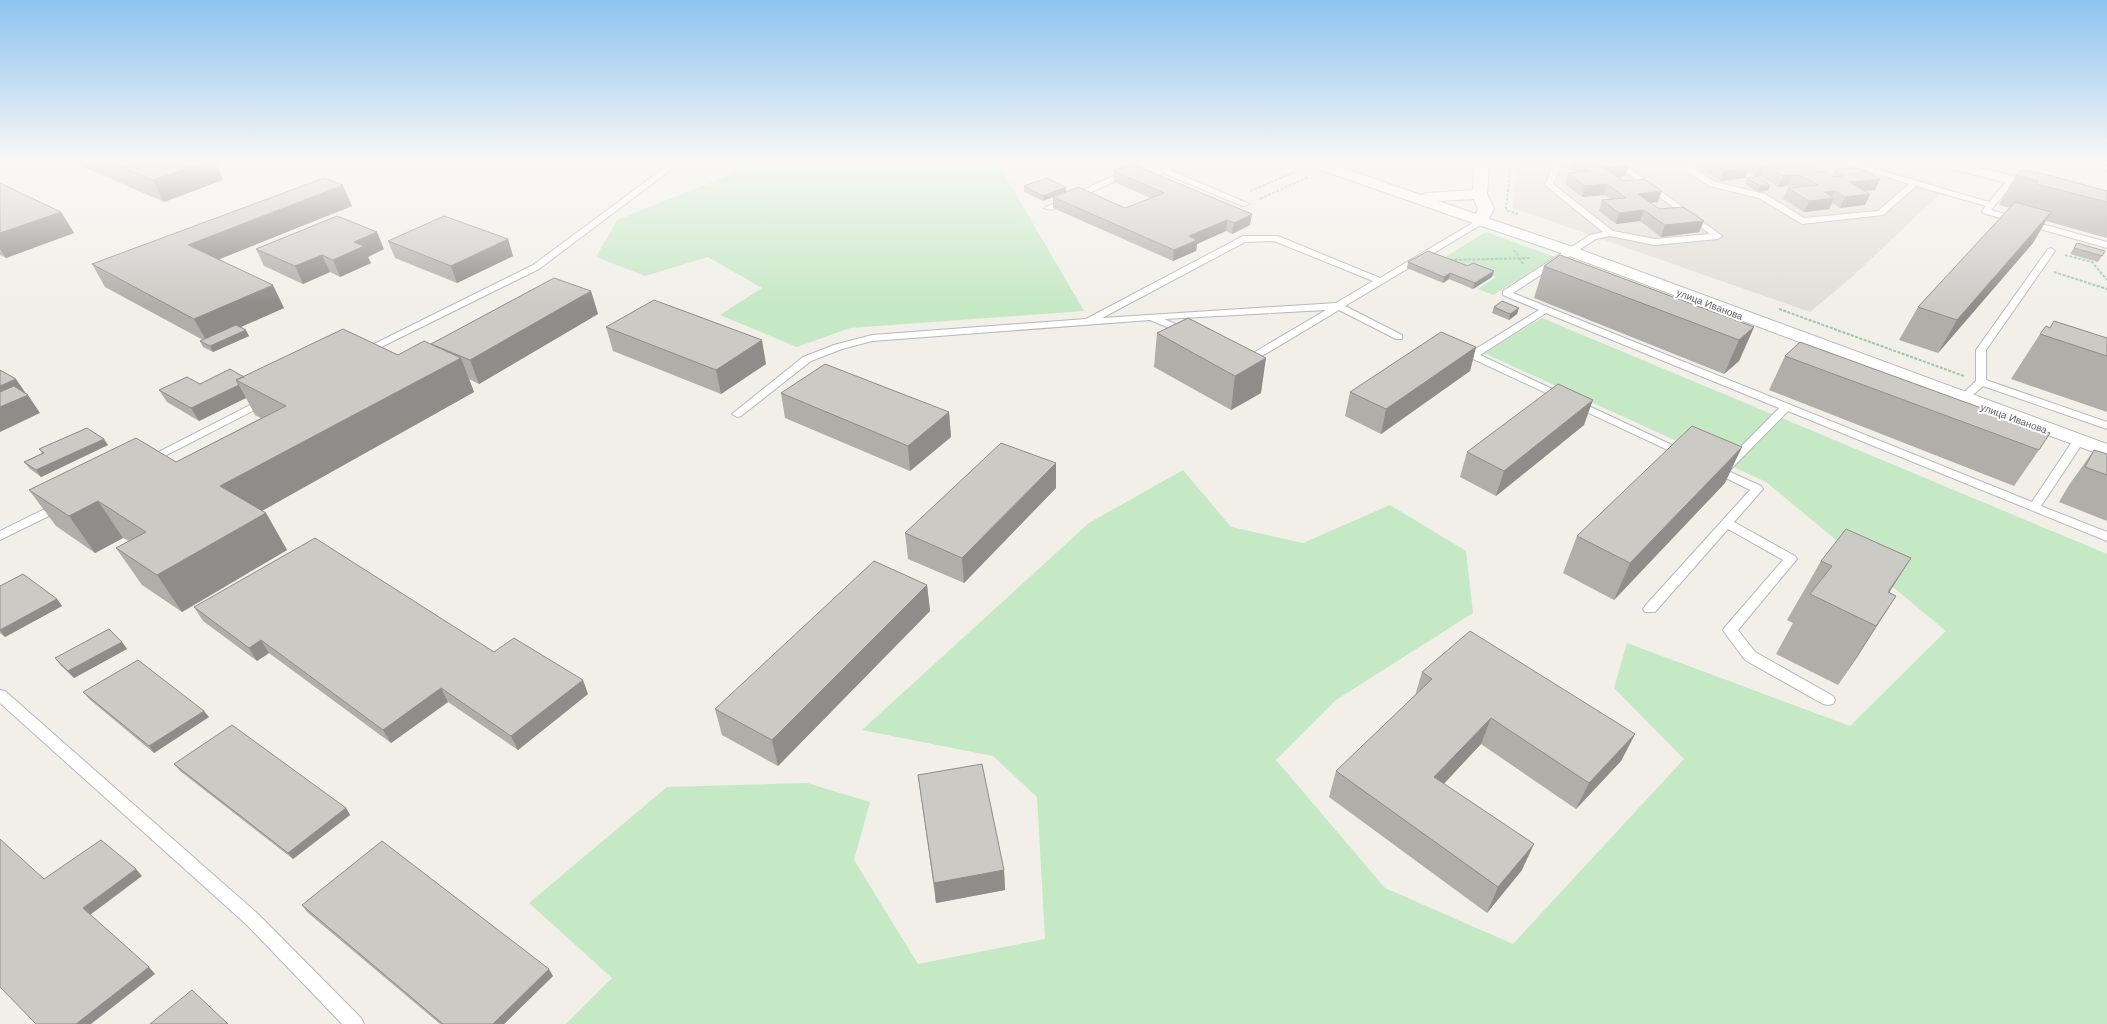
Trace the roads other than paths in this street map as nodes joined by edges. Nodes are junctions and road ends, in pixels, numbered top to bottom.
1 (613, 210) edge
2 (1447, 210) edge
3 (1486, 210) edge
4 (1580, 210) edge
5 (1682, 210) edge
6 (1784, 210) edge
7 (1884, 210) edge
8 (1986, 210) edge
9 (1481, 221) junction
10 (1610, 233) junction
11 (2107, 245) edge
12 (2051, 251) dead end
13 (1566, 254) junction
14 (1380, 281) junction
15 (1338, 306) junction
16 (1546, 309) junction
17 (1151, 317) junction
18 (1084, 323) junction
19 (1192, 335) edge
20 (1399, 337) dead end
21 (1234, 354) edge
22 (352, 357) edge
23 (1982, 382) junction
24 (275, 395) edge
25 (1962, 399) junction
26 (1786, 407) junction
27 (737, 414) dead end
28 (2107, 426) edge
29 (2078, 441) junction
30 (2107, 451) edge
31 (141, 464) edge
32 (1722, 472) junction
33 (70, 500) edge
34 (2034, 508) junction
35 (1727, 523) junction
36 (0, 536) edge
37 (2107, 537) edge
38 (1650, 609) dead end
39 (0, 694) edge
40 (1828, 700) dead end
41 (355, 1024) edge

1 - 22 lane
2 - 9 main road, улица Иванова
3 - 9 main road
4 - 10 lane
5 - 10 lane
6 - 7 lane
8 - 11 lane
9 - 13 main road, улица Иванова
9 - 14 lane
10 - 13 lane
12 - 23 lane
13 - 16 lane
13 - 25 main road, улица Иванова
14 - 15 lane
14 - 18 lane
15 - 17 lane
15 - 20 lane
15 - 21 lane
16 - 26 lane
16 - 32 lane
17 - 18 lane
17 - 19 lane
18 - 27 lane
23 - 25 lane
23 - 28 lane
24 - 31 lane
25 - 29 main road, улица Иванова
26 - 32 lane
26 - 34 lane
29 - 30 main road, улица Иванова
29 - 34 lane
32 - 35 lane
33 - 36 lane
34 - 37 lane
35 - 38 lane
35 - 40 lane
39 - 41 lane

